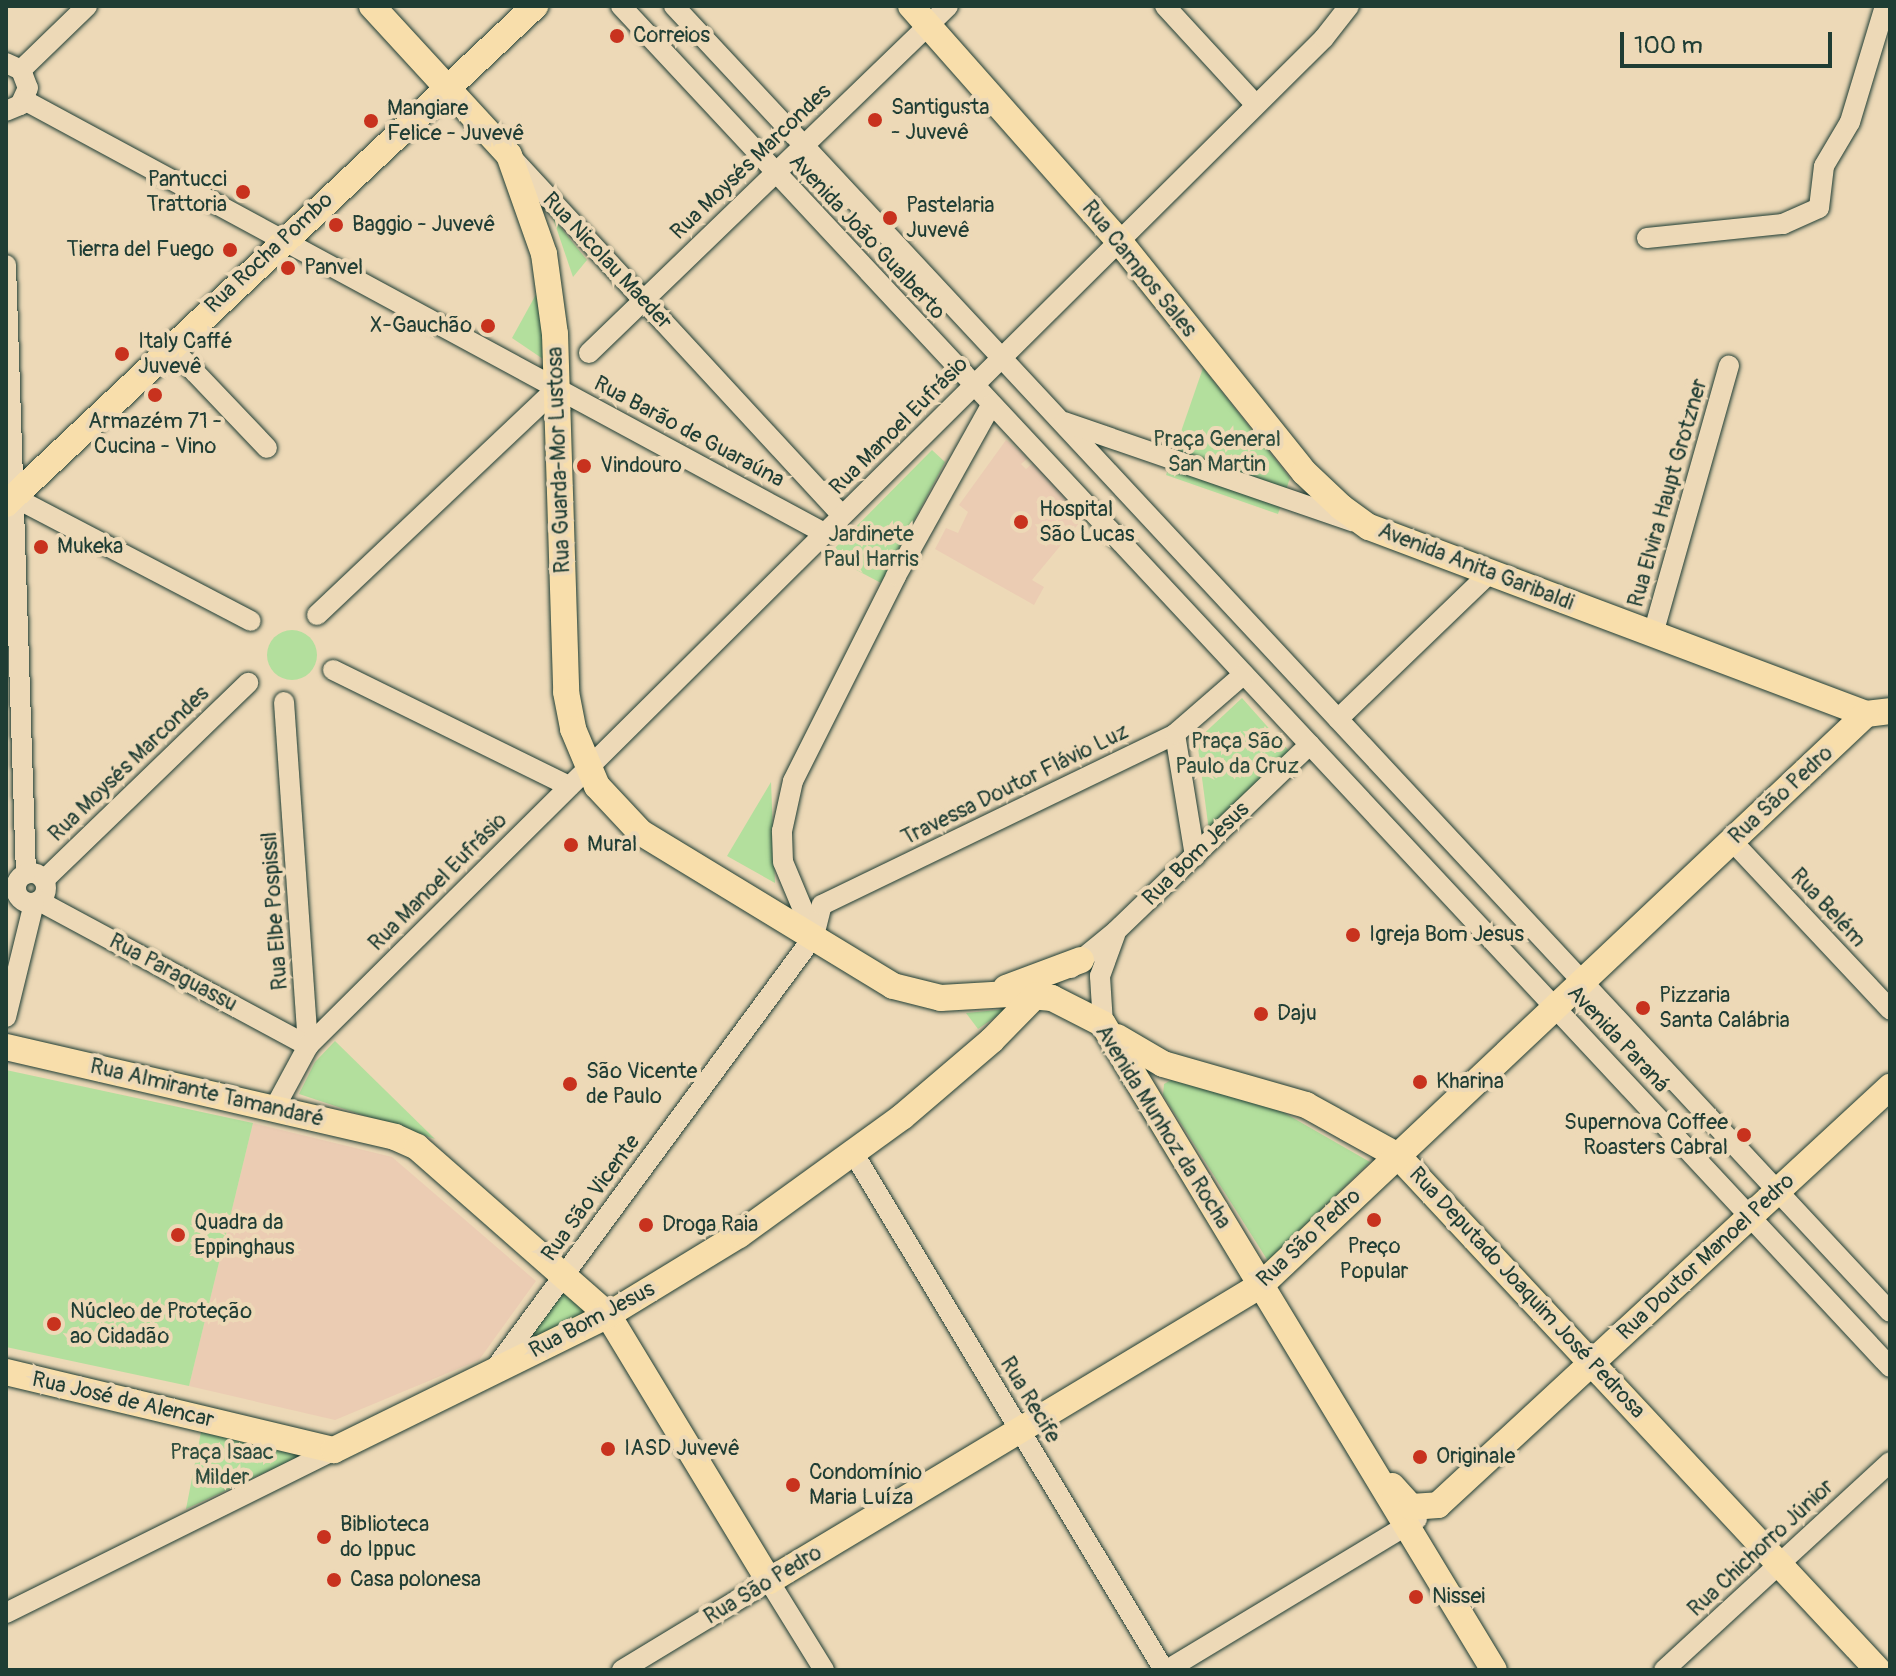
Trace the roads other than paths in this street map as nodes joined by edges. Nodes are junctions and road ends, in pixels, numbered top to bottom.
1 (87, 6) edge
2 (372, 6) edge
3 (535, 6) edge
4 (621, 6) edge
5 (674, 6) edge
6 (948, 6) edge
7 (1165, 6) edge
8 (1349, 6) edge
9 (1885, 6) edge
10 (920, 15) edge
11 (13, 66) edge
12 (448, 89) junction
13 (15, 105) edge
14 (1256, 105) junction
15 (803, 146) junction
16 (509, 155) junction
17 (775, 173) junction
18 (1647, 238) dead end
19 (283, 240) junction
20 (1119, 241) junction
21 (6, 265) edge
22 (643, 300) junction
23 (169, 345) junction
24 (589, 353) dead end
25 (1002, 357) junction
26 (1729, 366) dead end
27 (974, 385) junction
28 (557, 388) junction
29 (991, 405) junction
30 (1061, 420) junction
31 (936, 423) junction
32 (267, 448) dead end
33 (965, 450) junction
34 (813, 483) junction
35 (9, 498) edge
36 (790, 514) junction
37 (842, 515) junction
38 (1369, 527) junction
39 (824, 533) junction
40 (1491, 572) junction
41 (317, 615) dead end
42 (251, 621) dead end
43 (1653, 634) junction
44 (333, 670) dead end
45 (1244, 674) junction
46 (248, 683) dead end
47 (284, 702) dead end
48 (1878, 712) edge
49 (1338, 719) junction
50 (1890, 729) edge
51 (1175, 734) junction
52 (1310, 744) junction
53 (588, 767) junction
54 (569, 786) junction
55 (1732, 841) junction
56 (1195, 856) junction
57 (23, 881) edge
58 (36, 902) junction
59 (1116, 931) junction
60 (814, 936) junction
61 (1081, 960) junction
62 (1583, 981) junction
63 (987, 994) junction
64 (1036, 995) junction
65 (1556, 1007) junction
66 (1890, 1009) edge
67 (6, 1017) edge
68 (1103, 1024) junction
69 (308, 1046) junction
70 (6, 1047) edge
71 (1890, 1087) edge
72 (274, 1109) junction
73 (854, 1154) junction
74 (1398, 1156) junction
75 (1778, 1191) junction
76 (1751, 1216) junction
77 (564, 1276) junction
78 (1261, 1285) junction
79 (1890, 1312) edge
80 (608, 1315) junction
81 (1593, 1362) junction
82 (1890, 1367) edge
83 (6, 1372) edge
84 (492, 1372) junction
85 (1020, 1430) junction
86 (1356, 1442) junction
87 (334, 1450) junction
88 (1890, 1462) edge
89 (1438, 1505) junction
90 (1407, 1526) junction
91 (1779, 1563) junction
92 (769, 1581) junction
93 (6, 1613) edge
94 (622, 1670) edge
95 (824, 1670) edge
96 (1166, 1670) edge
97 (1494, 1670) edge
98 (1664, 1670) edge
99 (1878, 1670) edge

1 - 11 street
2 - 12 main road, Rua Nicolau Maeder
3 - 12 main road, Rua Rocha Pombo
4 - 17 street, Avenida João Gualberto
5 - 15 street, Avenida João Gualberto
6 - 10 street, Rua Moysés Marcondes
7 - 14 street
8 - 14 street, Rua Manoel Eufrásio
9 - 18 street
10 - 15 street, Rua Moysés Marcondes
10 - 20 main road, Rua Campos Sales
11 - 13 street
12 - 16 main road, Rua Nicolau Maeder
12 - 19 main road, Rua Rocha Pombo
13 - 19 street, Rua Barão de Guaraúna
14 - 20 street, Rua Manoel Eufrásio
15 - 17 street, Rua Moysés Marcondes
15 - 25 street, Avenida João Gualberto
16 - 22 street, Rua Nicolau Maeder
16 - 28 main road, Rua Guarda-Mor Lustosa
17 - 22 street, Rua Moysés Marcondes
17 - 27 street, Avenida João Gualberto
19 - 23 main road, Rua Rocha Pombo
19 - 28 street, Rua Barão de Guaraúna
20 - 25 street, Rua Manoel Eufrásio
20 - 38 main road, Rua Campos Sales
21 - 35 street
22 - 24 street, Rua Moysés Marcondes
22 - 34 street, Rua Nicolau Maeder
23 - 32 street
23 - 35 main road, Rua Rocha Pombo
25 - 27 street, Rua Manoel Eufrásio
25 - 30 street, Avenida João Gualberto
26 - 43 street, Rua Elvira Haupt Grotzner
27 - 29 street, Avenida João Gualberto
27 - 31 street, Rua Manoel Eufrásio
28 - 36 street, Rua Barão de Guaraúna
28 - 41 street
28 - 53 main road, Rua Guarda-Mor Lustosa
29 - 33 street
29 - 45 street, Avenida João Gualberto
30 - 38 street, Avenida Anita Garibaldi
30 - 49 street, Avenida João Gualberto
31 - 33 street
31 - 37 street, Rua Manoel Eufrásio
33 - 60 street
34 - 36 street
34 - 37 street, Rua Nicolau Maeder
35 - 42 street
35 - 57 street
36 - 39 street, Rua Barão de Guaraúna
37 - 39 street, Rua Manoel Eufrásio
38 - 40 main road, Avenida Anita Garibaldi
39 - 53 street, Rua Manoel Eufrásio
40 - 43 main road, Avenida Anita Garibaldi
40 - 49 street
43 - 48 main road, Avenida Anita Garibaldi
44 - 54 street
45 - 51 street, Travessa Doutor Flávio Luz
45 - 52 street, Avenida João Gualberto
46 - 57 street, Rua Moysés Marcondes
47 - 69 street, Rua Elbe Pospissil
48 - 50 main road, Avenida Anita Garibaldi
48 - 55 main road, Rua São Pedro
49 - 62 street, Avenida Paraná
51 - 56 street
51 - 60 street, Travessa Doutor Flávio Luz
52 - 56 street, Rua Bom Jesus
52 - 65 street, Avenida Paraná
53 - 54 street, Rua Manoel Eufrásio
53 - 60 main road, Rua Guarda-Mor Lustosa
54 - 69 street, Rua Manoel Eufrásio
55 - 62 main road, Rua São Pedro
55 - 66 street, Rua Belém
56 - 59 street, Rua Bom Jesus
57 - 58 street, Rua Paraguassu
58 - 67 street
58 - 69 street, Rua Paraguassu
59 - 61 street, Rua Bom Jesus
59 - 68 street, Rua Bom Jesus
60 - 63 main road, Avenida Munhoz da Rocha
60 - 77 street, Rua São Vicente
61 - 63 main road
61 - 64 street, Rua Bom Jesus
62 - 65 main road, Rua São Pedro
62 - 75 street, Avenida Paraná
63 - 64 main road, Avenida Munhoz da Rocha
64 - 68 main road, Avenida Munhoz da Rocha
64 - 73 main road, Rua Bom Jesus
65 - 74 main road, Rua São Pedro
65 - 76 street, Avenida Paraná
68 - 74 main road, Rua Deputado Joaquim José Pedrosa
68 - 78 main road, Avenida Munhoz da Rocha
69 - 72 street
70 - 72 main road, Rua Almirante Tamandaré
71 - 75 main road, Rua Doutor Manoel Pedro
72 - 77 main road, Rua Almirante Tamandaré
73 - 80 main road, Rua Bom Jesus
73 - 85 street, Rua Recife
74 - 78 main road, Rua São Pedro
74 - 81 main road, Rua Deputado Joaquim José Pedrosa
75 - 76 main road, Rua Doutor Manoel Pedro
75 - 79 street, Avenida Paraná
76 - 81 main road, Rua Doutor Manoel Pedro
76 - 82 street, Avenida Paraná
77 - 80 main road
77 - 84 street, Rua São Vicente
78 - 85 main road, Rua São Pedro
78 - 86 main road, Avenida Munhoz da Rocha
80 - 84 main road, Rua Bom Jesus
80 - 92 main road
81 - 89 main road, Rua Doutor Manoel Pedro
81 - 91 main road, Rua Deputado Joaquim José Pedrosa
83 - 87 main road, Rua José de Alencar
84 - 87 main road, Rua Bom Jesus
85 - 92 main road, Rua São Pedro
85 - 96 street, Rua Recife
86 - 89 main road
86 - 90 main road, Avenida Munhoz da Rocha
87 - 93 street, Rua Bom Jesus
88 - 91 street, Rua Chichorro Júnior
89 - 90 street, Rua Doutor Manoel Pedro
90 - 96 street, Rua Doutor Manoel Pedro
90 - 97 main road, Avenida Munhoz da Rocha
91 - 98 street, Rua Chichorro Júnior
91 - 99 main road, Rua Deputado Joaquim José Pedrosa
92 - 94 street, Rua São Pedro
92 - 95 street

